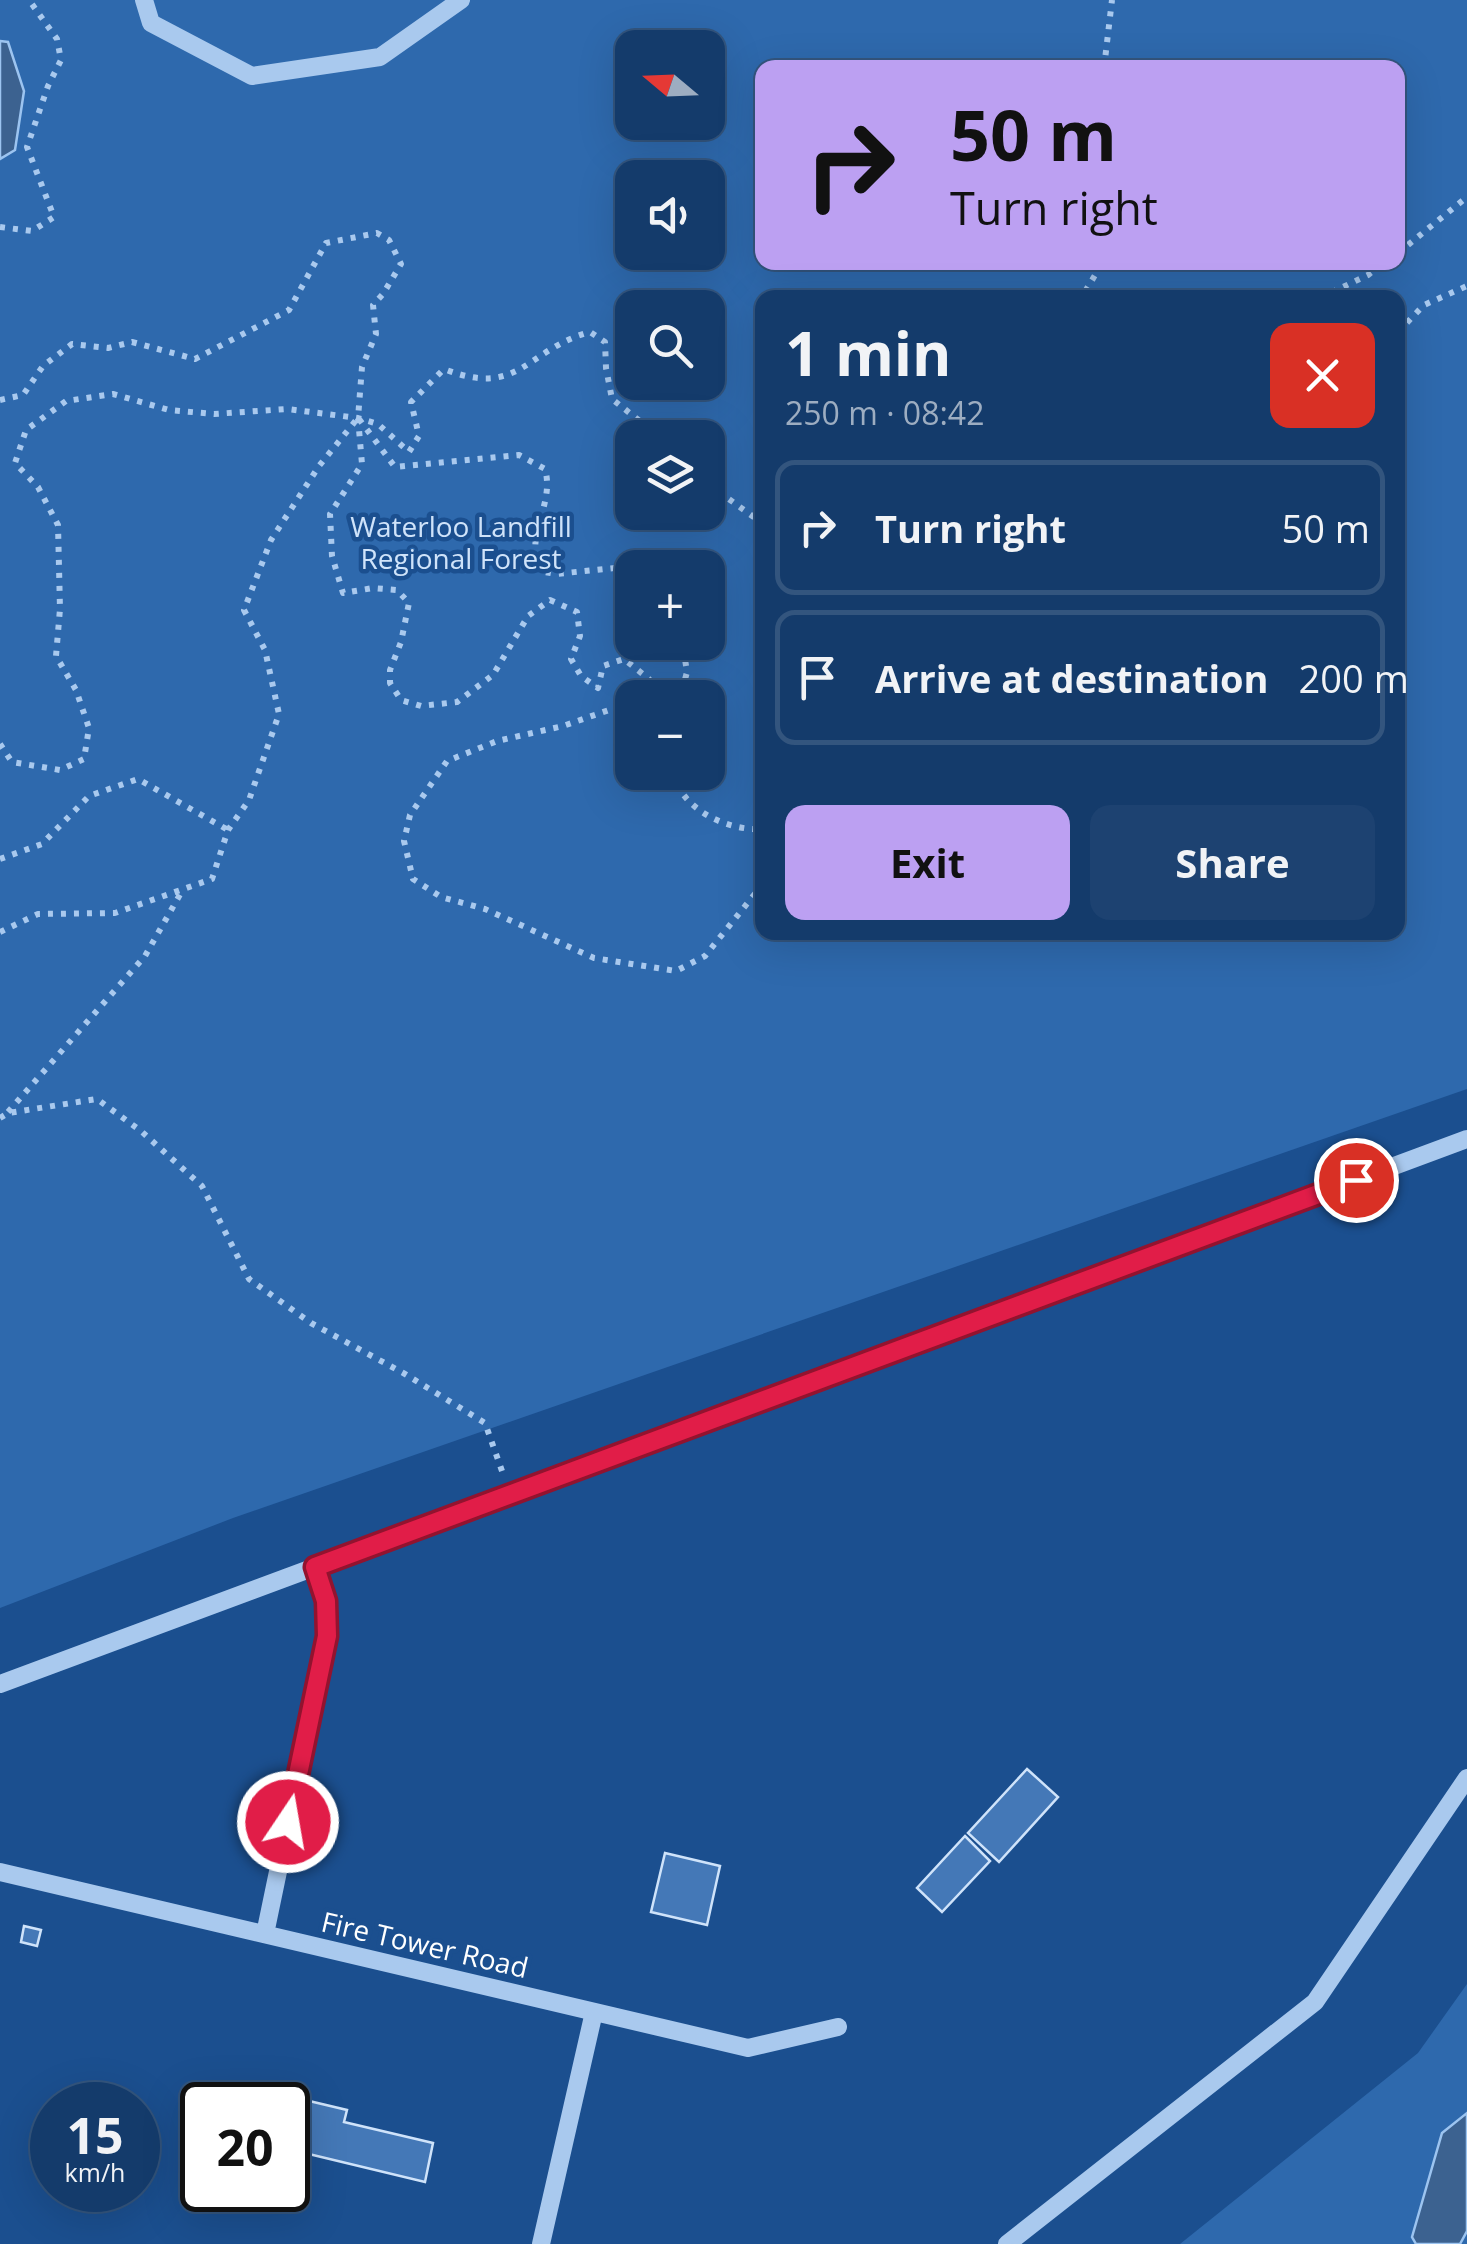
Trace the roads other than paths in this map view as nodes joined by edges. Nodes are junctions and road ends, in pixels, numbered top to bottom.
1 (144, 0) edge
2 (461, 0) edge
3 (1467, 1140) edge
4 (315, 1567) junction
5 (0, 1684) edge
6 (1467, 1778) edge
7 (0, 1872) edge
8 (265, 1934) junction
9 (594, 2012) junction
10 (838, 2026) dead end
11 (541, 2244) edge
12 (1007, 2244) edge

1 - 2 lane
3 - 4 lane
4 - 5 lane
4 - 8 lane
6 - 12 lane
7 - 8 lane, Fire Tower Road
8 - 9 lane, Fire Tower Road
9 - 10 lane, Fire Tower Road
9 - 11 lane

